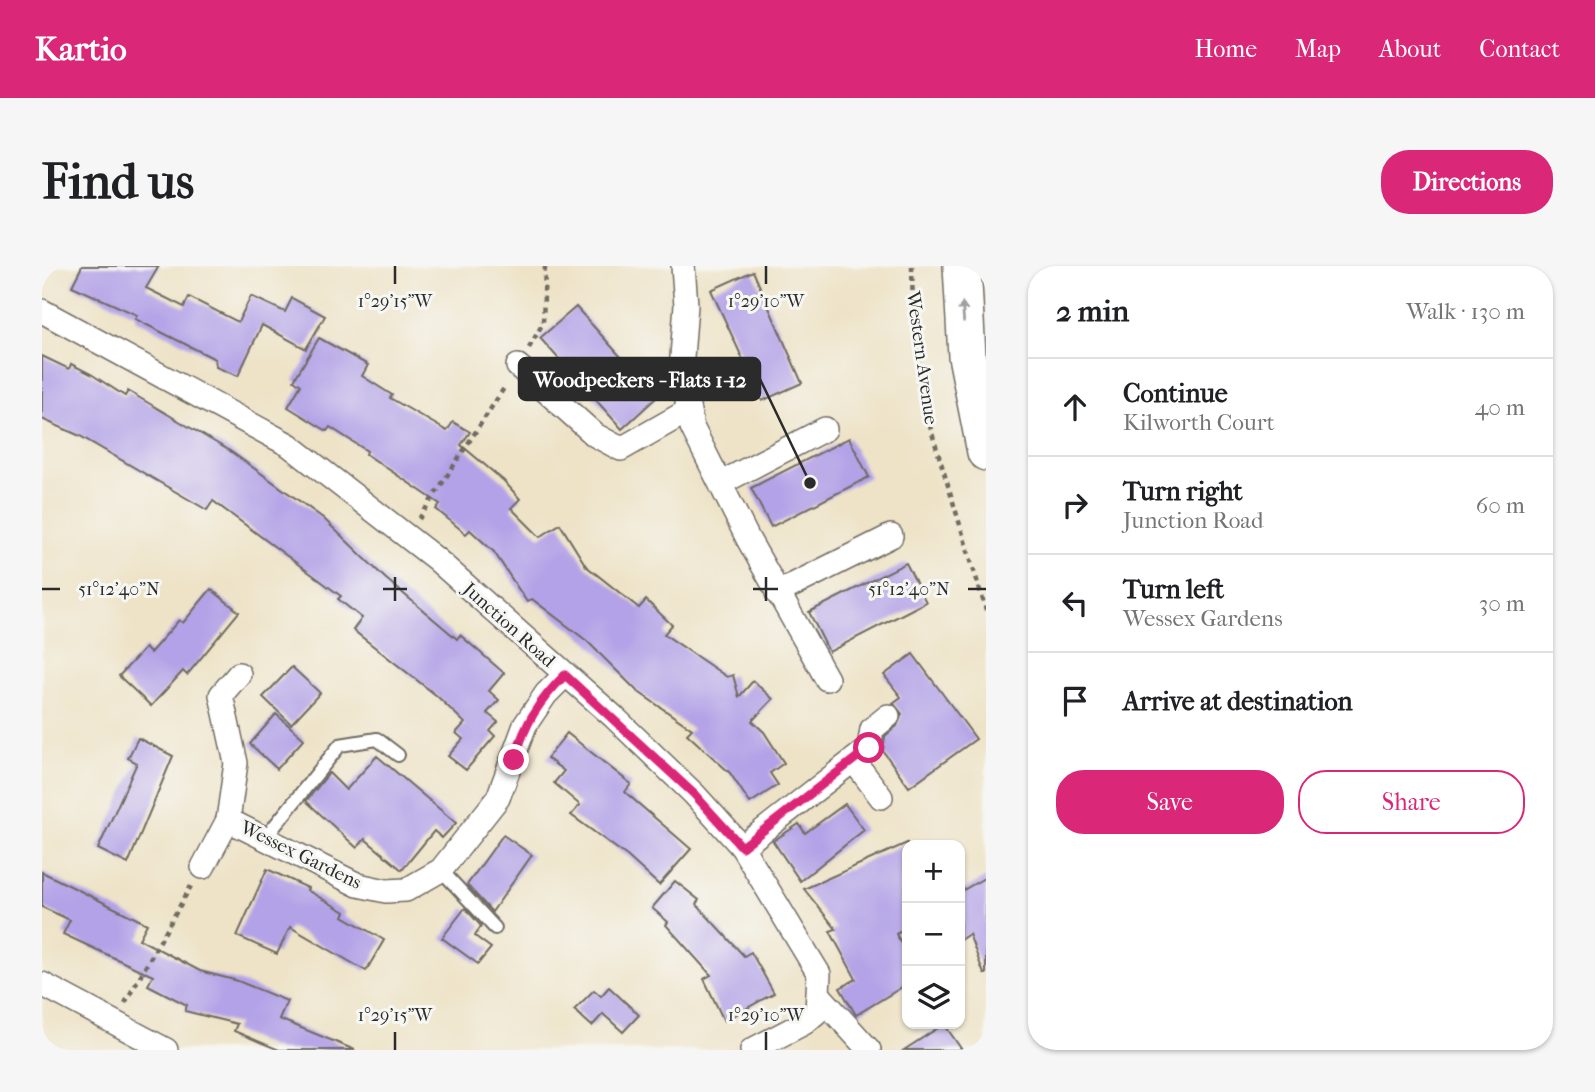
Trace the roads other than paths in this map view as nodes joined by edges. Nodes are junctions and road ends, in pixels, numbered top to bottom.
1 (683, 266) edge
2 (962, 266) edge
3 (42, 312) edge
4 (518, 366) road end
5 (686, 412) junction
6 (825, 429) dead end
7 (986, 452) edge
8 (721, 483) junction
9 (891, 537) dead end
10 (777, 593) junction
11 (239, 674) dead end
12 (565, 675) junction
13 (827, 679) dead end
14 (888, 716) dead end
15 (398, 755) dead end
16 (854, 761) junction
17 (881, 797) dead end
18 (228, 820) junction
19 (265, 838) junction
20 (742, 847) junction
21 (203, 867) road end
22 (441, 870) junction
23 (495, 928) dead end
24 (42, 984) edge
25 (820, 996) junction
26 (122, 1034) edge
27 (166, 1050) edge
28 (752, 1050) edge
29 (869, 1050) edge

1 - 5 street
7 -> 2 main road
3 - 12 street, Junction Road
4 - 5 street
5 - 8 street
6 - 8 street
8 - 10 street
9 - 10 street
10 - 13 street
11 - 18 street
12 - 20 street, Junction Road
12 - 22 street, Wessex Gardens
14 - 16 street
15 - 19 lane
16 - 17 street
16 - 20 street
18 - 19 street, Wessex Gardens
18 - 21 street, Wessex Gardens
19 - 22 street, Wessex Gardens
20 - 25 street, Junction Road
22 - 23 lane
24 - 26 street
25 - 28 street
25 - 29 street, Junction Road
26 - 27 street

